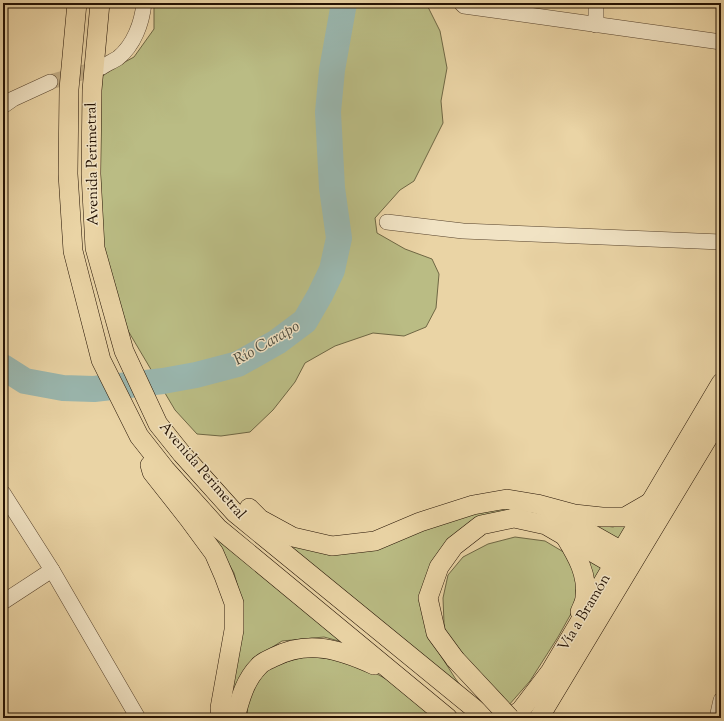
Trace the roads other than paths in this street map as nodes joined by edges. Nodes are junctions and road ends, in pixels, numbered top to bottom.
1 (77, 3) edge
2 (100, 3) edge
3 (144, 3) edge
4 (461, 3) edge
5 (596, 3) edge
6 (509, 8) edge
7 (596, 25) junction
8 (721, 42) edge
9 (102, 67) tunnel mouth
10 (50, 82) tunnel mouth
11 (3, 106) edge
12 (387, 222) dead end
13 (721, 242) edge
14 (721, 383) edge
15 (721, 418) edge
16 (158, 424) junction
17 (139, 436) junction
18 (3, 493) edge
19 (537, 504) junction
20 (658, 506) junction
21 (564, 536) junction
22 (625, 561) junction
23 (52, 570) junction
24 (3, 602) edge
25 (571, 638) junction
26 (721, 700) edge
27 (479, 713) edge
28 (138, 718) edge
29 (221, 718) edge
30 (235, 718) edge
31 (448, 718) edge
32 (510, 718) edge
33 (539, 718) edge
34 (718, 718) edge

1 - 17 main road, Avenida Perimetral
2 - 16 main road, Avenida Perimetral
3 - 9 street
4 - 6 street
5 - 7 street
6 - 7 street
7 - 8 street
10 - 11 street
12 - 13 street
14 - 20 main road
15 - 20 main road
16 - 19 main road
16 - 27 main road, Avenida Perimetral
17 - 29 main road
17 - 31 main road, Avenida Perimetral
18 - 23 street
19 - 20 main road
19 - 22 main road
20 - 22 main road, Vía a Bramón
21 - 22 main road
21 - 25 main road
21 - 32 main road, bridge
22 - 25 main road, Vía a Bramón
22 - 33 main road, Vía a Bramón
23 - 24 street
23 - 28 street
25 - 32 main road, Vía a Bramón
26 - 34 street
30 - 31 main road

